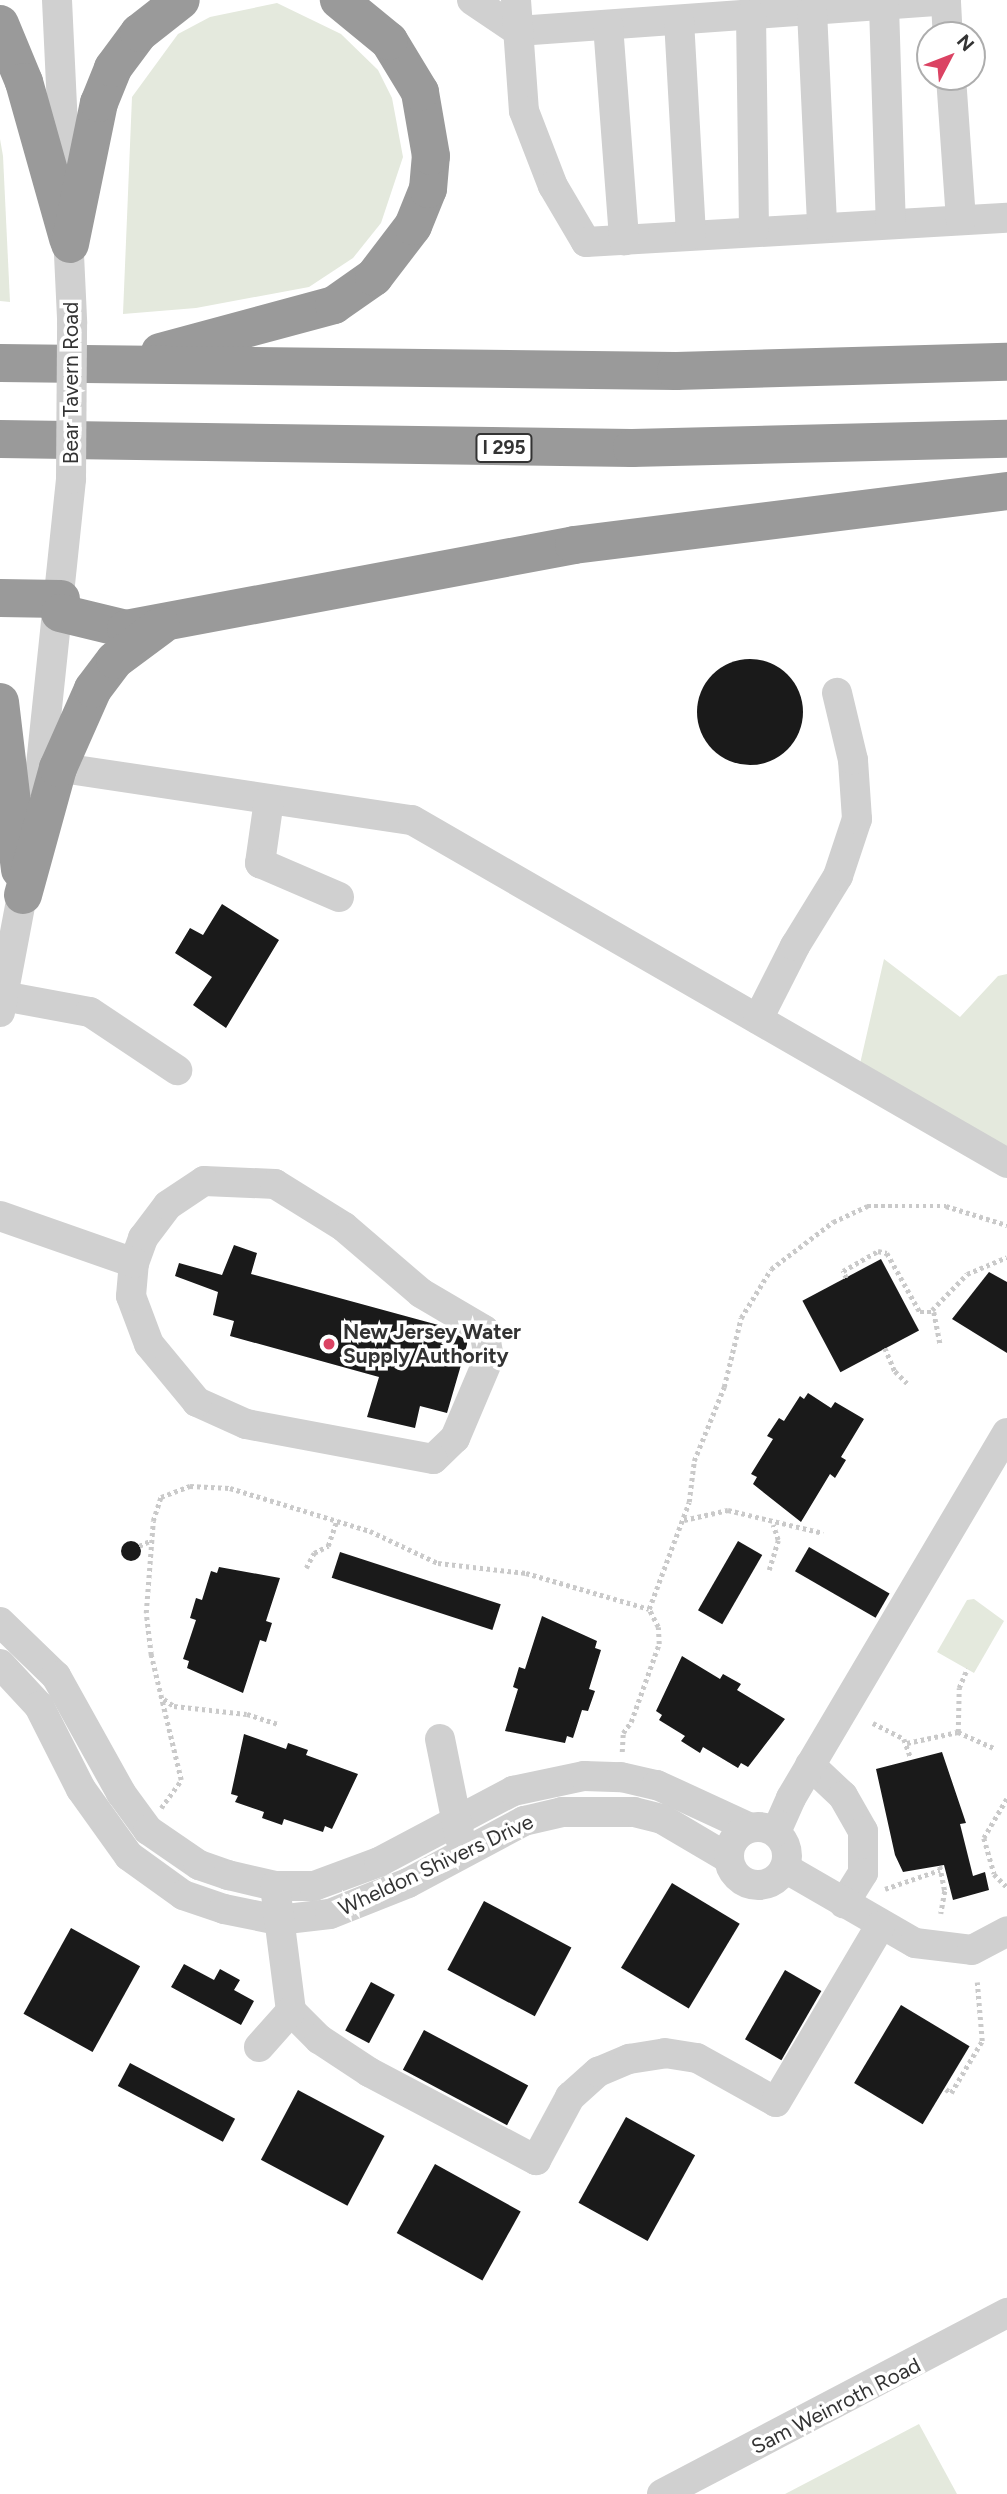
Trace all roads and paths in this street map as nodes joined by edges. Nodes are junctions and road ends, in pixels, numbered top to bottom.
1 (57, 0) edge
2 (181, 0) edge
3 (339, 0) edge
4 (472, 0) edge
5 (516, 0) edge
6 (946, 1) edge
7 (884, 6) junction
8 (812, 11) junction
9 (751, 15) junction
10 (679, 20) junction
11 (947, 21) edge
12 (0, 24) edge
13 (608, 25) junction
14 (518, 31) junction
15 (952, 91) edge
16 (1007, 218) edge
17 (961, 220) junction
18 (891, 223) junction
19 (822, 226) junction
20 (754, 231) junction
21 (691, 235) junction
22 (624, 240) junction
23 (69, 244) junction
24 (0, 349) edge
25 (0, 362) edge
26 (1007, 362) edge
27 (48, 364) junction
28 (110, 365) junction
29 (0, 439) edge
30 (1007, 439) edge
31 (1007, 491) edge
32 (0, 598) edge
33 (60, 606) junction
34 (164, 624) junction
35 (836, 693) dead end
36 (0, 702) edge
37 (50, 766) junction
38 (269, 800) junction
39 (23, 895) junction
40 (339, 897) dead end
41 (2, 1004) edge
42 (758, 1019) junction
43 (177, 1070) dead end
44 (1007, 1163) edge
45 (0, 1216) edge
46 (1007, 1225) edge
47 (1007, 1257) edge
48 (134, 1263) junction
49 (846, 1278) dead end
50 (932, 1310) junction
51 (940, 1344) dead end
52 (885, 1348) dead end
53 (909, 1385) dead end
54 (1007, 1433) edge
55 (337, 1520) junction
56 (683, 1520) junction
57 (772, 1524) junction
58 (823, 1534) dead end
59 (153, 1540) junction
60 (139, 1546) dead end
61 (306, 1567) dead end
62 (769, 1570) dead end
63 (649, 1609) junction
64 (0, 1622) edge
65 (0, 1664) edge
66 (967, 1669) dead end
67 (164, 1698) junction
68 (174, 1706) junction
69 (167, 1716) junction
70 (873, 1723) dead end
71 (278, 1724) dead end
72 (958, 1732) junction
73 (440, 1739) dead end
74 (907, 1743) junction
75 (994, 1748) dead end
76 (911, 1758) dead end
77 (622, 1760) dead end
78 (810, 1765) junction
79 (1007, 1799) edge
80 (158, 1812) dead end
81 (456, 1821) junction
82 (762, 1830) junction
83 (463, 1852) junction
84 (728, 1858) junction
85 (785, 1868) junction
86 (275, 1886) junction
87 (1007, 1887) edge
88 (879, 1893) dead end
89 (844, 1904) junction
90 (941, 1914) dead end
91 (278, 1920) junction
92 (880, 1926) junction
93 (1007, 1931) edge
94 (977, 1982) dead end
95 (291, 2011) junction
96 (259, 2047) dead end
97 (946, 2089) dead end
98 (1007, 2314) edge
99 (662, 2494) edge

1 - 23 street, Bear Tavern Road
2 - 23 highway
3 - 28 highway
4 - 14 street
5 - 14 street
6 - 7 street
6 - 11 street
7 - 8 street
7 - 18 street
8 - 9 street
8 - 19 street
9 - 10 street
9 - 20 street
10 - 13 street
10 - 21 street
12 - 23 highway
13 - 14 street
13 - 22 street
14 - 22 street
15 - 17 street
16 - 17 street
17 - 18 street
18 - 19 street
19 - 20 street
20 - 21 street
21 - 22 street
23 - 33 street, Bear Tavern Road, bridge
24 - 27 highway
25 - 27 highway
26 - 28 highway
27 - 28 highway
29 - 30 highway, I 295
31 - 34 highway
32 - 33 highway
33 - 34 highway
33 - 37 street, Bear Tavern Road
34 - 37 highway
35 - 42 street
36 - 39 highway
37 - 38 street
37 - 39 highway
38 - 40 street
38 - 42 street
39 - 41 street
41 - 43 street
42 - 44 street
45 - 48 street
46 - 56 path
47 - 50 path
48 - 48 street
49 - 50 path
50 - 51 path
52 - 53 path
54 - 78 street
55 - 59 path
55 - 61 path
55 - 63 path
56 - 57 path
56 - 63 path
57 - 58 path
57 - 62 path
59 - 60 path
59 - 67 path
63 - 77 path
64 - 86 street, Wheldon Shivers Drive
65 - 91 street, Wheldon Shivers Drive
66 - 72 path
67 - 68 path
67 - 69 path
68 - 69 path
68 - 71 path
69 - 80 path
70 - 74 path
72 - 74 path
72 - 75 path
73 - 81 street
74 - 76 path
78 - 82 street
78 - 89 street
79 - 87 path
81 - 82 street, Wheldon Shivers Drive
81 - 83 street
81 - 86 street, Wheldon Shivers Drive
82 - 84 street
82 - 85 street
83 - 84 street, Wheldon Shivers Drive
83 - 91 street, Wheldon Shivers Drive
84 - 85 street
85 - 89 street
86 - 91 street
88 - 90 path
89 - 92 street
91 - 95 street
92 - 93 street
92 - 95 street
94 - 97 path
95 - 96 street
98 - 99 street, Sam Weinroth Road

